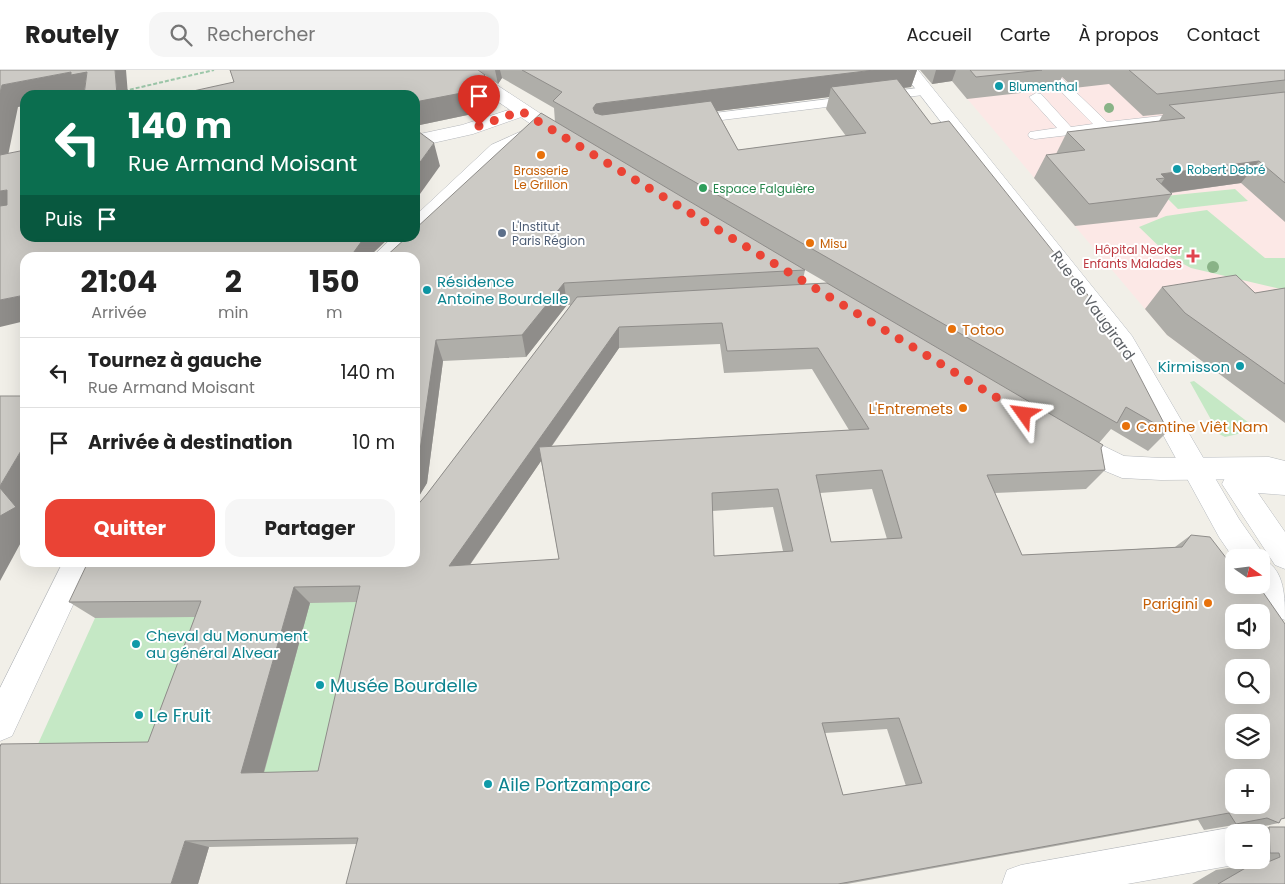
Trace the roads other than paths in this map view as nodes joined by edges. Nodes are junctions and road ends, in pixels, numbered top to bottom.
1 (463, 70) edge
2 (909, 70) edge
3 (1046, 70) edge
4 (926, 91) junction
5 (1036, 97) dead end
6 (521, 111) junction
7 (1206, 115) edge
8 (681, 121) edge
9 (544, 126) junction
10 (1104, 127) junction
11 (467, 130) junction
12 (1067, 131) junction
13 (1035, 135) dead end
14 (420, 140) edge
15 (498, 149) junction
16 (586, 151) edge
17 (420, 222) edge
18 (400, 242) edge
19 (389, 252) edge
20 (1056, 433) edge
21 (1196, 468) junction
22 (1285, 472) edge
23 (1285, 482) edge
24 (1244, 549) edge
25 (1285, 556) edge
26 (76, 567) edge
27 (1270, 585) edge
28 (1285, 606) edge
29 (0, 724) edge
30 (1225, 848) edge
31 (1021, 884) edge

1 - 6 street
2 - 4 street, Rue de Vaugirard
3 - 10 lane
4 - 8 lane
4 - 21 street, Rue de Vaugirard
5 - 12 lane
6 - 9 street
6 - 11 street
7 - 10 lane
9 - 15 street
9 - 16 street
10 - 12 lane
11 - 14 street
11 - 15 street
12 - 13 lane
15 - 17 street
18 - 19 street
20 - 21 street
21 - 22 street
21 - 24 street, Rue de Vaugirard
23 - 25 street
26 - 29 street
27 - 28 street
30 - 31 street

